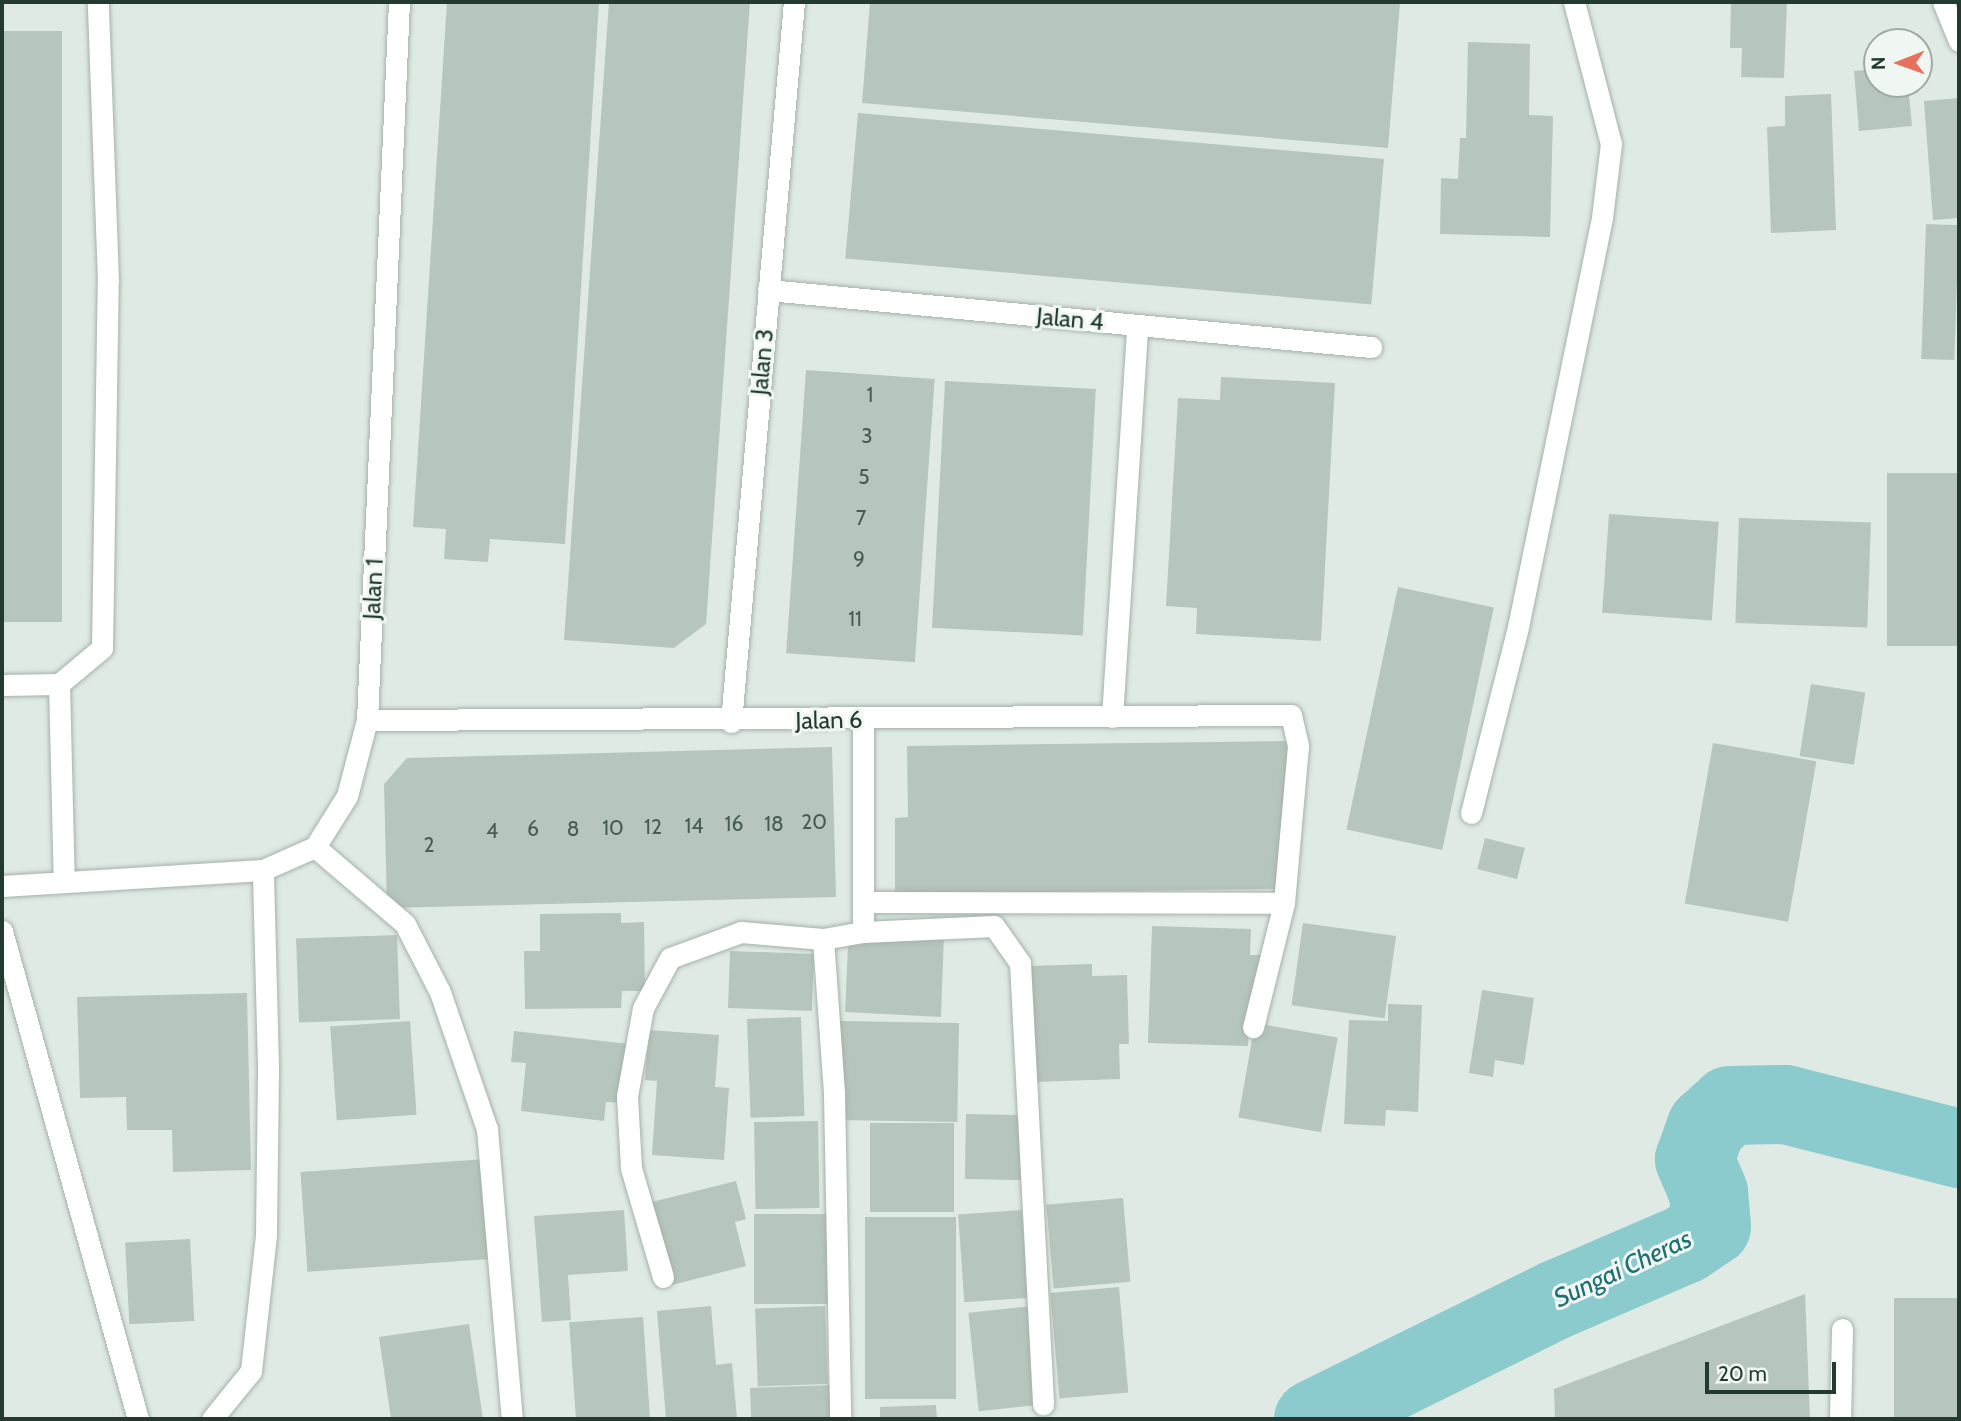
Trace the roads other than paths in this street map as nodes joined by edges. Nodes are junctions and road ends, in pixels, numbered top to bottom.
1 (98, 2) edge
2 (399, 2) edge
3 (794, 2) edge
4 (1574, 2) edge
5 (1943, 2) edge
6 (1959, 41) edge
7 (768, 290) junction
8 (1138, 326) junction
9 (1371, 347) dead end
10 (59, 684) junction
11 (2, 685) edge
12 (1112, 717) junction
13 (367, 720) junction
14 (863, 720) junction
15 (732, 722) junction
16 (1471, 813) dead end
17 (315, 848) junction
18 (263, 870) junction
19 (64, 882) junction
20 (2, 886) edge
21 (863, 902) junction
22 (1284, 903) junction
23 (2, 931) edge
24 (863, 932) junction
25 (823, 939) junction
26 (1253, 1027) dead end
27 (663, 1277) dead end
28 (1842, 1329) dead end
29 (1043, 1404) dead end
30 (138, 1419) edge
31 (212, 1419) edge
32 (512, 1419) edge
33 (841, 1419) edge
34 (1840, 1419) edge

1 - 10 street
2 - 13 street, Jalan 1
3 - 7 street, Jalan 3
4 - 16 street
5 - 6 street
7 - 8 street, Jalan 4
7 - 15 street, Jalan 3
8 - 9 street, Jalan 4
8 - 12 street
10 - 11 street
10 - 19 street
12 - 14 street, Jalan 6
12 - 22 street, Jalan 6
13 - 15 street, Jalan 6
13 - 17 street, Jalan 1
14 - 15 street, Jalan 6
14 - 21 street
17 - 18 street
17 - 32 street
18 - 19 street
18 - 31 street
19 - 20 street
21 - 22 street
21 - 24 street
22 - 26 street
23 - 30 street
24 - 25 street
24 - 29 street
25 - 27 street
25 - 33 street
28 - 34 street

